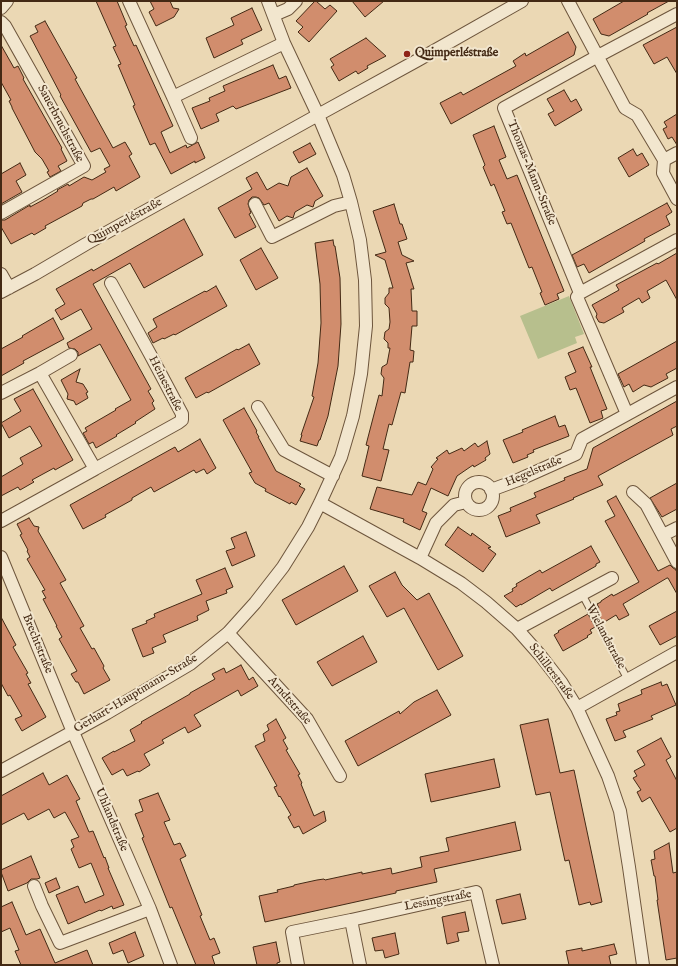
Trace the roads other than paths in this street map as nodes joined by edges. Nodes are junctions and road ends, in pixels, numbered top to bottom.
1 (7, 1) edge
2 (129, 1) edge
3 (268, 1) edge
4 (296, 1) edge
5 (522, 1) edge
6 (568, 1) edge
7 (1, 8) edge
8 (677, 14) edge
9 (274, 15) junction
10 (1, 22) edge
11 (284, 43) junction
12 (598, 56) junction
13 (173, 97) junction
14 (318, 115) junction
15 (192, 138) dead end
16 (677, 153) edge
17 (664, 160) junction
18 (677, 199) edge
19 (351, 202) junction
20 (255, 204) dead end
21 (1, 213) edge
22 (677, 240) edge
23 (1, 274) edge
24 (111, 283) dead end
25 (5, 290) edge
26 (580, 293) junction
27 (71, 354) dead end
28 (40, 373) junction
29 (677, 387) edge
30 (1, 393) edge
31 (258, 407) dead end
32 (627, 414) junction
33 (95, 469) junction
34 (333, 476) junction
35 (491, 490) junction
36 (633, 492) dead end
37 (466, 502) junction
38 (320, 503) junction
39 (1, 521) edge
40 (677, 528) edge
41 (663, 535) junction
42 (1, 557) edge
43 (420, 558) junction
44 (677, 562) edge
45 (612, 578) dead end
46 (582, 594) junction
47 (517, 629) junction
48 (228, 633) junction
49 (677, 652) edge
50 (628, 680) junction
51 (577, 708) junction
52 (73, 732) junction
53 (1, 772) edge
54 (340, 776) dead end
55 (34, 886) dead end
56 (150, 909) junction
57 (351, 920) junction
58 (171, 965) edge
59 (298, 965) edge
60 (360, 965) edge
61 (493, 965) edge
62 (643, 965) edge

1 - 7 street
2 - 13 street
3 - 9 street, Gerhart-Hauptmann-Straße
4 - 9 street
5 - 14 street, Quimperléstraße
6 - 12 street
8 - 12 street
9 - 11 street, Gerhart-Hauptmann-Straße
10 - 21 street, Sauerbruchstraße
11 - 13 street
11 - 14 street, Gerhart-Hauptmann-Straße
12 - 17 street
12 - 26 street, Thomas-Mann-Straße
13 - 15 street
14 - 19 street, Gerhart-Hauptmann-Straße
14 - 25 street, Quimperléstraße
16 - 17 street
17 - 18 street
19 - 20 street
19 - 34 street, Gerhart-Hauptmann-Straße
22 - 26 street
23 - 25 street
24 - 33 street, Heinestraße
26 - 32 street, Thomas-Mann-Straße
27 - 28 street
28 - 30 street
28 - 33 street
29 - 32 street
31 - 34 street
32 - 35 street, Hegelstraße
33 - 39 street, Heinestraße
34 - 38 street, Gerhart-Hauptmann-Straße
35 - 37 street
35 - 37 street
36 - 41 street
37 - 43 street
38 - 43 street, Schillerstraße
38 - 48 street, Gerhart-Hauptmann-Straße
40 - 41 street
41 - 44 street
42 - 52 street, Brechtstraße
43 - 47 street, Schillerstraße
45 - 46 street, Wielandstraße
46 - 47 street, Wielandstraße
46 - 50 lane, Wielandstraße
47 - 51 street, Schillerstraße
48 - 52 street, Gerhart-Hauptmann-Straße
48 - 54 street, Arndtstraße
49 - 50 street, Wielandstraße
50 - 51 street, Wielandstraße
51 - 62 street, Schillerstraße
52 - 53 street, Gerhart-Hauptmann-Straße
52 - 56 street, Uhlandstraße
55 - 56 street
56 - 58 street, Uhlandstraße
57 - 59 street, Lessingstraße
57 - 60 street
57 - 61 street, Lessingstraße

